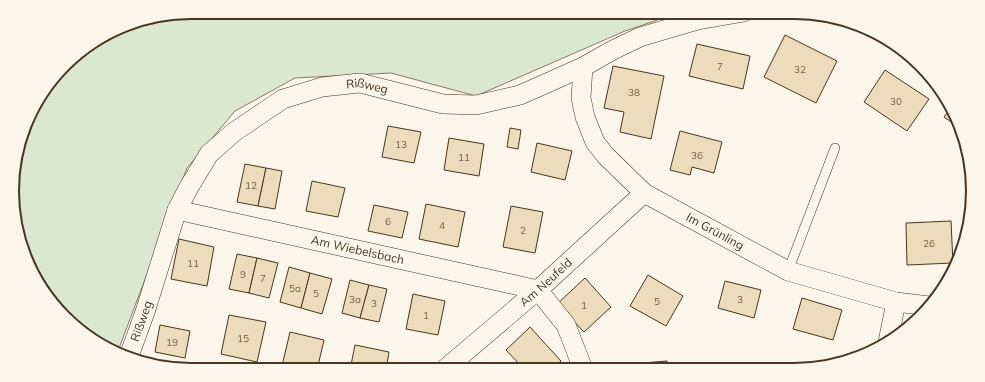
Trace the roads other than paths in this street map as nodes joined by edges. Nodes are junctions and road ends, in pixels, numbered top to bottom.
1 (704, 19) edge
2 (583, 67) junction
3 (835, 148) dead end
4 (644, 193) junction
5 (178, 210) junction
6 (788, 271) junction
7 (538, 290) junction
8 (896, 302) junction
9 (922, 305) edge
10 (890, 334) edge
11 (130, 352) edge
12 (452, 363) edge
13 (581, 363) edge

1 - 2 street, Rißweg
2 - 4 street, Im Grünling
2 - 5 street, Rißweg
3 - 6 lane
4 - 6 street, Im Grünling
4 - 7 street, Am Neufeld
5 - 7 street, Am Wiebelsbach
5 - 11 street, Rißweg
6 - 8 street, Im Grünling
7 - 12 street, Am Neufeld
7 - 13 street
8 - 9 street, Im Grünling
8 - 10 street

